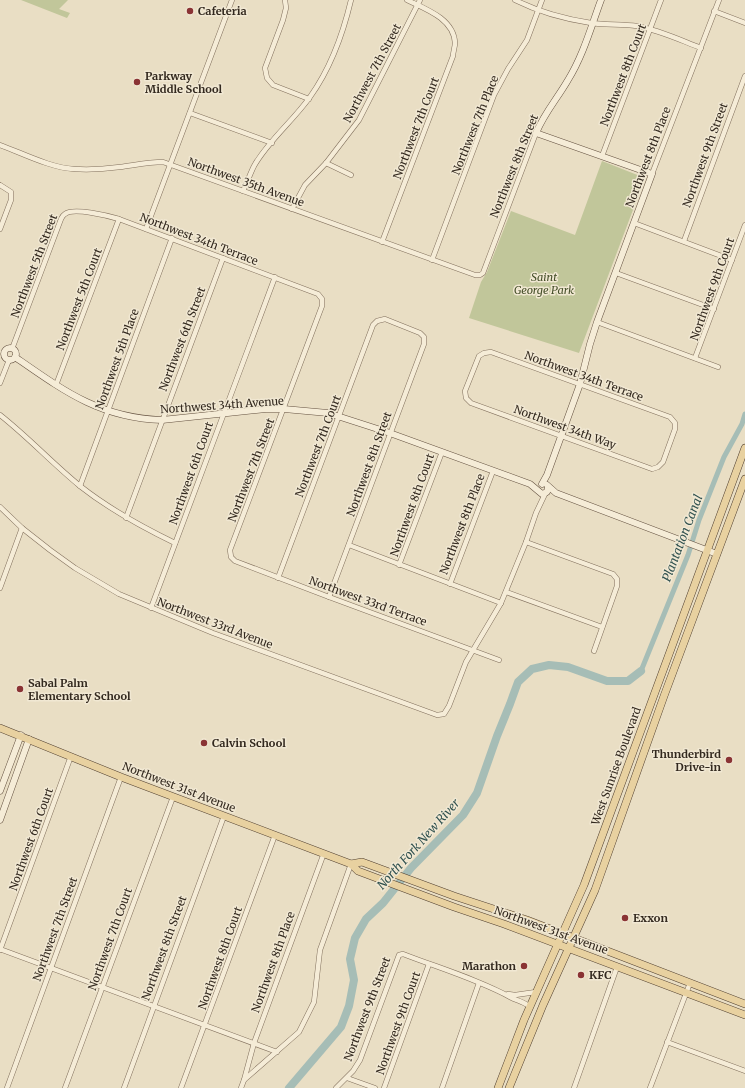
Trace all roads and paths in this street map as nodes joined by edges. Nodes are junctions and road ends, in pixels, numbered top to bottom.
1 (232, 0) edge
2 (285, 0) edge
3 (351, 0) edge
4 (407, 0) edge
5 (420, 0) edge
6 (516, 0) edge
7 (542, 0) edge
8 (600, 0) edge
9 (661, 0) edge
10 (718, 0) edge
11 (418, 5) junction
12 (538, 11) junction
13 (714, 12) junction
14 (592, 23) junction
15 (745, 23) edge
16 (650, 29) junction
17 (700, 48) junction
18 (745, 76) edge
19 (309, 99) junction
20 (190, 113) junction
21 (536, 133) junction
22 (272, 143) junction
23 (0, 145) edge
24 (602, 156) junction
25 (326, 163) junction
26 (171, 164) junction
27 (652, 174) junction
28 (351, 176) dead end
29 (0, 185) edge
30 (243, 191) junction
31 (292, 209) junction
32 (65, 213) joint
33 (119, 219) junction
34 (634, 223) junction
35 (745, 225) edge
36 (0, 229) edge
37 (146, 229) junction
38 (172, 238) junction
39 (684, 241) junction
40 (382, 242) junction
41 (223, 258) junction
42 (432, 260) junction
43 (732, 260) junction
44 (616, 272) junction
45 (480, 275) joint
46 (274, 277) junction
47 (322, 299) joint
48 (714, 309) junction
49 (597, 322) junction
50 (424, 337) joint
51 (3, 349) edge
52 (12, 349) junction
53 (15, 357) junction
54 (695, 358) junction
55 (9, 360) junction
56 (718, 367) dead end
57 (0, 383) edge
58 (580, 384) junction
59 (56, 386) junction
60 (466, 398) joint
61 (284, 409) junction
62 (108, 410) junction
63 (223, 413) junction
64 (0, 415) edge
65 (339, 415) junction
66 (162, 420) junction
67 (391, 433) junction
68 (561, 436) junction
69 (745, 448) edge
70 (442, 452) junction
71 (658, 467) joint
72 (493, 471) junction
73 (745, 478) edge
74 (80, 486) junction
75 (543, 489) junction
76 (0, 507) edge
77 (126, 518) junction
78 (22, 528) junction
79 (526, 542) junction
80 (175, 543) junction
81 (349, 545) junction
82 (707, 550) junction
83 (717, 554) junction
84 (231, 557) joint
85 (400, 565) junction
86 (278, 578) junction
87 (450, 584) junction
88 (0, 588) edge
89 (506, 592) junction
90 (329, 597) junction
91 (501, 603) junction
92 (150, 608) junction
93 (602, 627) junction
94 (473, 650) junction
95 (594, 651) dead end
96 (500, 660) dead end
97 (0, 728) edge
98 (20, 735) junction
99 (29, 739) junction
100 (71, 756) junction
101 (121, 777) junction
102 (0, 791) edge
103 (173, 796) junction
104 (224, 816) junction
105 (0, 820) edge
106 (275, 835) junction
107 (324, 853) junction
108 (352, 864) junction
109 (454, 896) junction
110 (437, 901) junction
111 (562, 933) junction
112 (574, 937) junction
113 (557, 944) junction
114 (569, 948) junction
115 (0, 949) edge
116 (429, 964) junction
117 (618, 967) junction
118 (51, 968) junction
119 (479, 983) junction
120 (690, 983) junction
121 (102, 986) junction
122 (536, 992) junction
123 (686, 993) junction
124 (506, 994) junction
125 (745, 1004) edge
126 (154, 1007) junction
127 (530, 1007) junction
128 (745, 1015) edge
129 (205, 1026) junction
130 (667, 1042) junction
131 (254, 1043) junction
132 (277, 1052) junction
133 (745, 1071) edge
134 (347, 1078) junction
135 (244, 1080) junction
136 (7, 1088) edge
137 (65, 1088) edge
138 (124, 1088) edge
139 (181, 1088) edge
140 (241, 1088) edge
141 (336, 1088) edge
142 (375, 1088) edge
143 (384, 1088) edge
144 (442, 1088) edge
145 (498, 1088) edge
146 (509, 1088) edge
147 (574, 1088) edge
148 (650, 1088) edge

1 - 20 street
2 - 19 street
3 - 19 street
4 - 11 street
5 - 11 street, Northwest 7th Street
6 - 12 street
7 - 12 street, Northwest 7th Place
8 - 14 street, Northwest 8th Street
9 - 16 street, Northwest 8th Court
10 - 13 street, Northwest 8th Place
11 - 25 street, Northwest 7th Street
11 - 40 street, Northwest 7th Court
12 - 14 street
12 - 42 street, Northwest 7th Place
13 - 15 street
13 - 17 street, Northwest 8th Place
14 - 16 street
14 - 21 street, Northwest 8th Street
16 - 17 street
16 - 24 street, Northwest 8th Court
17 - 27 street, Northwest 8th Place
18 - 39 street, Northwest 9th Street
19 - 22 street
20 - 22 street
20 - 26 street
21 - 24 street
21 - 45 street, Northwest 8th Street
22 - 30 street
23 - 26 street, Northwest 35th Avenue
24 - 27 street
25 - 28 street
25 - 31 street, Northwest 7th Street
26 - 30 street, Northwest 35th Avenue
26 - 37 street
27 - 34 street, Northwest 8th Place
29 - 36 street
30 - 31 street, Northwest 35th Avenue
31 - 40 street, Northwest 35th Avenue
32 - 33 street, Northwest 34th Terrace
32 - 52 street, Northwest 5th Street
33 - 37 street, Northwest 34th Terrace
33 - 59 street, Northwest 5th Court
34 - 39 street
34 - 44 street, Northwest 8th Place
35 - 43 street, Northwest 9th Court
37 - 38 street, Northwest 34th Terrace
38 - 41 street, Northwest 34th Terrace
38 - 62 street, Northwest 5th Place
39 - 43 street
40 - 42 street, Northwest 35th Avenue
41 - 46 street, Northwest 34th Terrace
41 - 66 street, Northwest 6th Street
42 - 45 street, Northwest 35th Avenue
43 - 48 street, Northwest 9th Court
44 - 48 street
44 - 49 street, Northwest 8th Place
46 - 47 street, Northwest 34th Terrace
46 - 63 street, Northwest 6th Court
47 - 61 street, Northwest 7th Street
48 - 54 street, Northwest 9th Court
49 - 54 street
49 - 58 street
50 - 65 street, Northwest 7th Court
50 - 67 street, Northwest 8th Street
51 - 52 street
51 - 55 street
52 - 53 street
53 - 55 street
53 - 59 street, Northwest 34th Avenue
54 - 56 street
55 - 57 street
58 - 60 street, Northwest 34th Terrace
58 - 68 street
58 - 71 street, Northwest 34th Terrace
59 - 62 street, Northwest 34th Avenue
60 - 68 street, Northwest 34th Way
61 - 63 street, Northwest 34th Avenue
61 - 65 street, Northwest 34th Avenue
61 - 84 street, Northwest 7th Street
62 - 66 street, Northwest 34th Avenue
62 - 74 street, Northwest 5th Place
63 - 66 street, Northwest 34th Avenue
63 - 80 street, Northwest 6th Court
64 - 74 street
65 - 67 street, Northwest 34th Avenue
65 - 86 street, Northwest 7th Court
66 - 77 street, Northwest 6th Street
67 - 70 street, Northwest 34th Avenue
67 - 81 street, Northwest 8th Street
68 - 71 street, Northwest 34th Way
68 - 75 street
69 - 82 main road, West Sunrise Boulevard
70 - 72 street, Northwest 34th Avenue
70 - 85 street, Northwest 8th Court
72 - 75 street, Northwest 34th Avenue
72 - 87 street, Northwest 8th Place
73 - 83 main road, West Sunrise Boulevard
74 - 77 street
75 - 79 street
75 - 82 street
76 - 78 street, Northwest 33rd Avenue
77 - 80 street
78 - 88 street
78 - 92 street, Northwest 33rd Avenue
79 - 89 street
79 - 93 street
80 - 92 street, Northwest 6th Court
81 - 85 street
81 - 90 street, Northwest 8th Street
82 - 83 street
82 - 111 main road, West Sunrise Boulevard
83 - 112 main road, West Sunrise Boulevard
84 - 86 street, Northwest 33rd Terrace
85 - 87 street
86 - 90 street, Northwest 33rd Terrace
87 - 91 street
89 - 91 street
89 - 93 street
90 - 94 street, Northwest 33rd Terrace
91 - 94 street
92 - 94 street, Northwest 33rd Avenue
93 - 95 street
94 - 96 street, Northwest 33rd Terrace
97 - 98 main road, Northwest 31st Avenue
98 - 99 main road, Northwest 31st Avenue
98 - 102 street
99 - 100 main road, Northwest 31st Avenue
99 - 105 street
100 - 101 main road, Northwest 31st Avenue
100 - 115 street, Northwest 6th Court
101 - 103 main road, Northwest 31st Avenue
101 - 118 street, Northwest 7th Street
103 - 104 main road, Northwest 31st Avenue
103 - 121 street, Northwest 7th Court
104 - 106 main road, Northwest 31st Avenue
104 - 126 street, Northwest 8th Street
106 - 107 main road, Northwest 31st Avenue
106 - 129 street, Northwest 8th Court
107 - 108 main road, Northwest 31st Avenue
107 - 131 street, Northwest 8th Place
108 - 109 main road, Northwest 31st Avenue
108 - 110 main road, Northwest 31st Avenue
108 - 132 street
109 - 110 main road
109 - 111 main road, Northwest 31st Avenue
110 - 113 main road, Northwest 31st Avenue
111 - 112 main road, Northwest 31st Avenue
111 - 113 main road, West Sunrise Boulevard
112 - 114 main road, West Sunrise Boulevard
112 - 120 main road, Northwest 31st Avenue
113 - 114 main road, Northwest 31st Avenue
113 - 122 main road, West Sunrise Boulevard
114 - 117 main road, Northwest 31st Avenue
114 - 146 main road, West Sunrise Boulevard
115 - 118 street
116 - 119 street
116 - 134 street, Northwest 9th Street
116 - 143 street, Northwest 9th Court
117 - 123 main road, Northwest 31st Avenue
117 - 147 street
118 - 121 street
118 - 136 street, Northwest 7th Street
119 - 124 street
119 - 144 street
120 - 123 street
120 - 125 main road, Northwest 31st Avenue
121 - 126 street
121 - 137 street, Northwest 7th Court
122 - 124 street
122 - 127 main road, West Sunrise Boulevard
123 - 128 main road, Northwest 31st Avenue
123 - 130 street
124 - 127 street
126 - 129 street
126 - 138 street, Northwest 8th Street
127 - 145 main road, West Sunrise Boulevard
129 - 131 street
129 - 139 street, Northwest 8th Court
130 - 133 street
130 - 148 street
131 - 132 street
131 - 135 street, Northwest 8th Place
132 - 135 street
134 - 141 street, Northwest 9th Street
134 - 142 street
135 - 140 street, Northwest 8th Place

